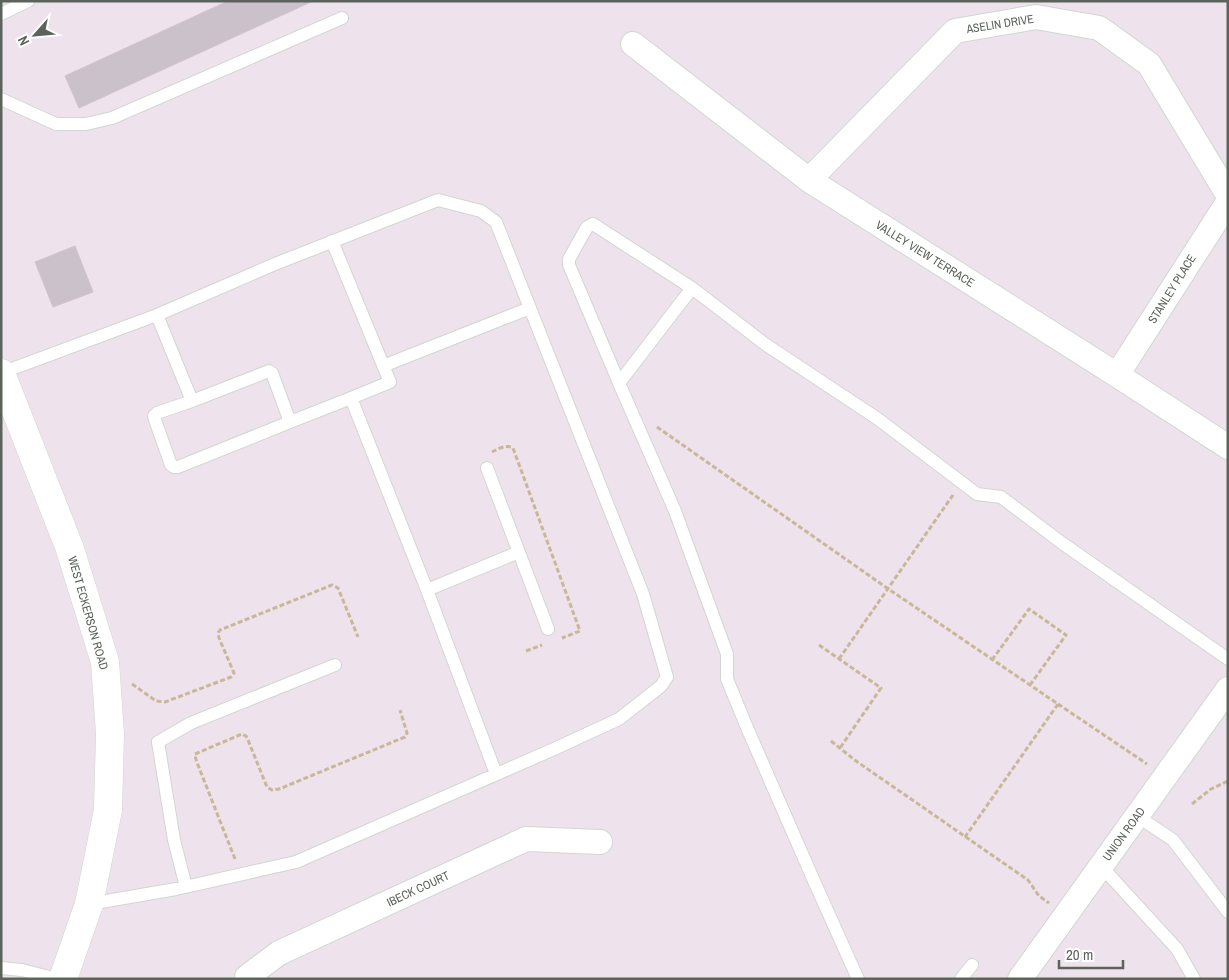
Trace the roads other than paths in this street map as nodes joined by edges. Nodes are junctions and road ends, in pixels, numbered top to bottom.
1 (28, 1) edge
2 (1, 14) edge
3 (342, 18) dead end
4 (633, 44) dead end
5 (1, 99) edge
6 (809, 180) junction
7 (1228, 195) edge
8 (1228, 202) edge
9 (332, 241) junction
10 (692, 288) junction
11 (530, 308) junction
12 (157, 314) junction
13 (383, 366) junction
14 (1, 373) edge
15 (1117, 375) junction
16 (619, 384) junction
17 (351, 398) junction
18 (192, 400) junction
19 (290, 422) junction
20 (1228, 447) edge
21 (487, 468) dead end
22 (519, 552) junction
23 (427, 590) junction
24 (548, 629) dead end
25 (1228, 659) edge
26 (336, 665) dead end
27 (1228, 689) edge
28 (496, 774) junction
29 (1137, 816) junction
30 (600, 842) dead end
31 (1100, 866) junction
32 (186, 887) junction
33 (89, 904) junction
34 (1228, 912) edge
35 (972, 965) dead end
36 (1, 968) edge
37 (247, 978) edge
38 (57, 979) edge
39 (63, 979) edge
40 (858, 979) edge
41 (961, 979) edge
42 (1020, 979) edge
43 (1194, 979) edge

1 - 2 lane
3 - 5 lane
4 - 6 street, VALLEY VIEW TERRACE
6 - 7 street, ASELIN DRIVE
6 - 15 street, VALLEY VIEW TERRACE
8 - 15 street, STANLEY PLACE
9 - 11 lane
9 - 12 lane
9 - 13 lane
10 - 16 lane
10 - 16 lane
10 - 25 lane
11 - 13 lane
11 - 28 lane
12 - 14 lane
12 - 18 lane
13 - 17 lane
14 - 33 street, WEST ECKERSON ROAD
15 - 20 street, VALLEY VIEW TERRACE
16 - 40 lane
17 - 19 lane
17 - 23 lane
18 - 19 lane
18 - 19 lane
21 - 22 lane
22 - 23 lane
22 - 24 lane
23 - 28 lane
26 - 32 lane
27 - 29 street, UNION ROAD
28 - 32 lane
29 - 31 street, UNION ROAD
29 - 34 lane
30 - 37 street, IBECK COURT
31 - 42 street, UNION ROAD
31 - 43 lane
32 - 33 lane
33 - 39 street, WEST ECKERSON ROAD
35 - 41 lane
36 - 38 lane

